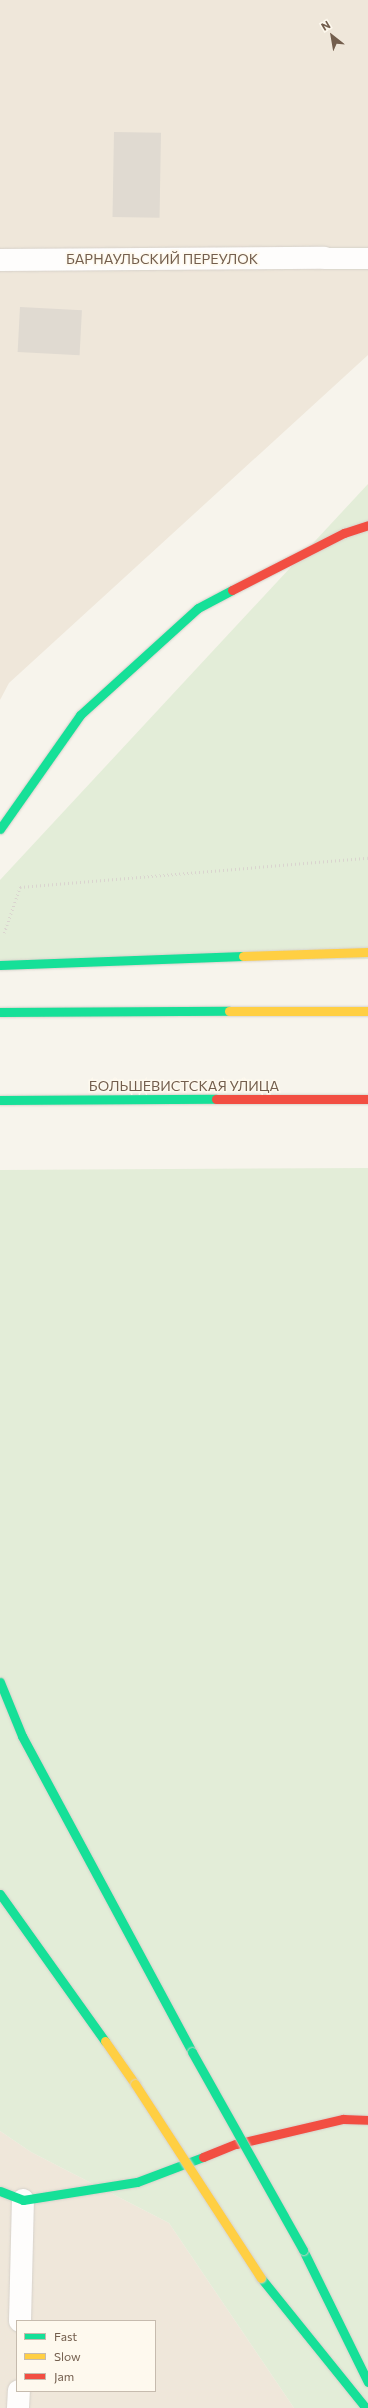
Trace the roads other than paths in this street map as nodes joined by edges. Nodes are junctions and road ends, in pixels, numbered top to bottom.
1 (324, 258) joint
2 (368, 258) edge
3 (0, 260) edge
4 (368, 525) edge
5 (0, 829) edge
6 (368, 952) edge
7 (0, 965) edge
8 (368, 1011) edge
9 (0, 1012) edge
10 (368, 1099) edge
11 (0, 1100) edge
12 (0, 1682) edge
13 (0, 1894) edge
14 (368, 2120) edge
15 (0, 2191) edge
16 (23, 2200) junction
17 (20, 2320) edge
18 (368, 2382) edge
19 (19, 2392) edge
20 (18, 2408) edge
21 (366, 2408) edge

1 - 2 lane
1 - 3 street, БАРНАУЛЬСКИЙ ПЕРЕУЛОК
4 - 5 main road
6 - 7 main road
8 - 9 main road
10 - 11 main road, БОЛЬШЕВИСТСКАЯ УЛИЦА
12 - 18 main road, bridge
13 - 21 main road, bridge
14 - 16 main road
15 - 16 main road
16 - 17 street
19 - 20 street

